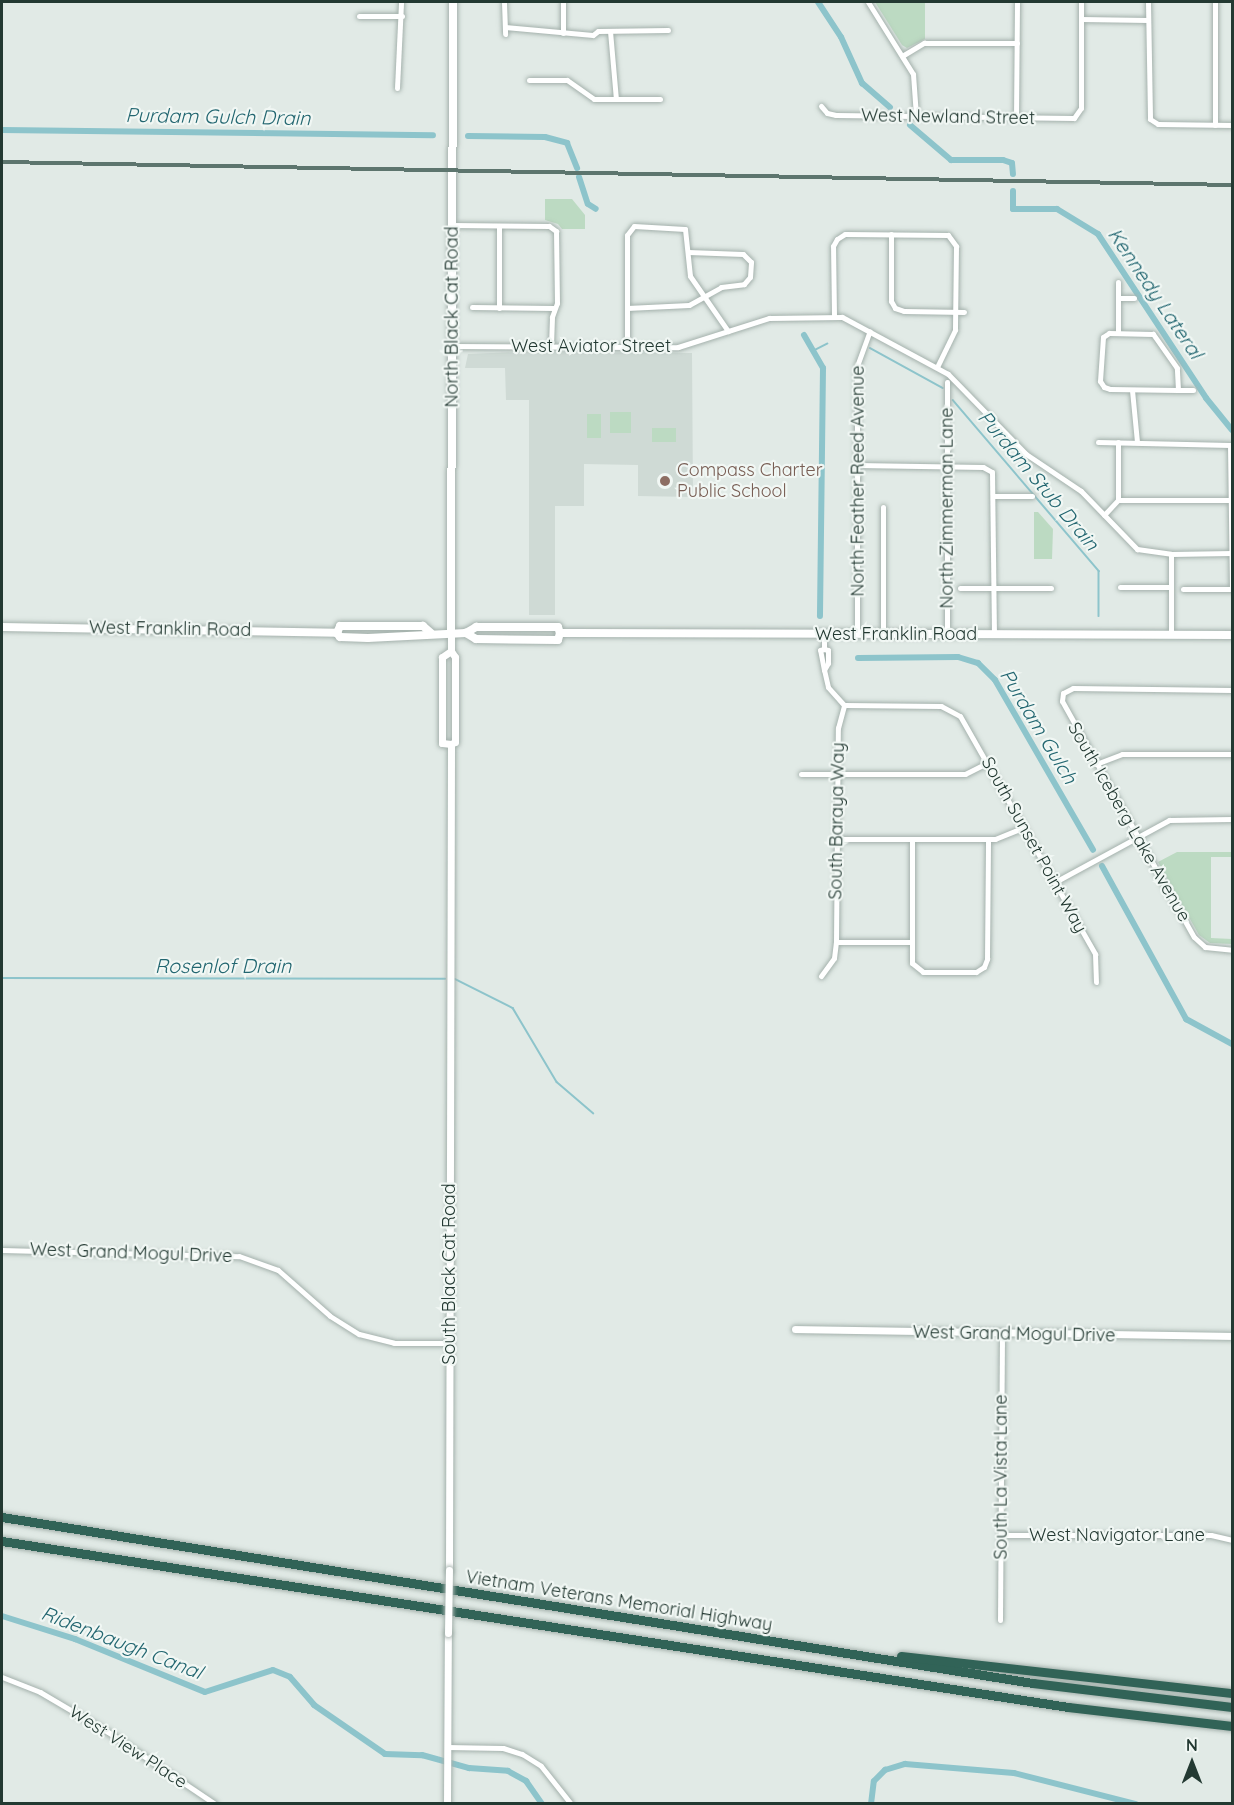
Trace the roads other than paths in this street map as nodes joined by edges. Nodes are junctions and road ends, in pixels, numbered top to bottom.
1 (401, 2) edge
2 (453, 2) edge
3 (504, 2) edge
4 (563, 2) edge
5 (868, 2) edge
6 (1017, 2) edge
7 (1081, 2) edge
8 (1149, 2) edge
9 (1215, 2) edge
10 (359, 16) dead end
11 (402, 16) junction
12 (1081, 19) junction
13 (1148, 20) junction
14 (505, 27) junction
15 (668, 30) dead end
16 (610, 31) junction
17 (563, 33) junction
18 (505, 34) dead end
19 (1017, 43) junction
20 (902, 56) junction
21 (529, 80) dead end
22 (397, 88) dead end
23 (616, 99) junction
24 (660, 99) dead end
25 (821, 106) dead end
26 (916, 116) junction
27 (1016, 118) junction
28 (1215, 125) junction
29 (1233, 125) edge
30 (452, 225) junction
31 (500, 226) junction
32 (891, 234) junction
33 (688, 252) junction
34 (1118, 282) dead end
35 (1118, 298) junction
36 (1134, 298) dead end
37 (705, 299) junction
38 (472, 307) dead end
39 (499, 308) junction
40 (554, 308) junction
41 (627, 308) junction
42 (956, 312) junction
43 (964, 312) dead end
44 (834, 315) junction
45 (728, 331) junction
46 (870, 331) junction
47 (1118, 333) junction
48 (452, 346) junction
49 (551, 346) junction
50 (627, 346) junction
51 (936, 367) junction
52 (947, 382) dead end
53 (1132, 390) junction
54 (1178, 390) junction
55 (1193, 390) dead end
56 (1098, 442) dead end
57 (1118, 442) junction
58 (1137, 442) junction
59 (857, 465) junction
60 (947, 466) junction
61 (995, 496) junction
62 (1032, 496) dead end
63 (1118, 500) junction
64 (1232, 500) edge
65 (883, 507) dead end
66 (1104, 515) junction
67 (1232, 516) edge
68 (1232, 553) edge
69 (1171, 554) junction
70 (1120, 587) dead end
71 (1171, 587) junction
72 (960, 588) dead end
73 (995, 588) junction
74 (1051, 588) dead end
75 (1183, 589) dead end
76 (1232, 589) edge
77 (2, 627) edge
78 (338, 633) junction
79 (431, 633) junction
80 (451, 633) junction
81 (466, 633) junction
82 (560, 633) junction
83 (824, 633) junction
84 (857, 634) junction
85 (883, 634) junction
86 (947, 634) junction
87 (994, 635) junction
88 (1170, 635) junction
89 (1233, 635) edge
90 (451, 651) junction
91 (1233, 690) edge
92 (844, 705) junction
93 (451, 744) junction
94 (1233, 754) edge
95 (987, 763) junction
96 (1096, 764) junction
97 (801, 774) dead end
98 (837, 774) junction
99 (1233, 819) edge
100 (1024, 827) junction
101 (1137, 836) junction
102 (837, 839) junction
103 (912, 839) junction
104 (988, 839) junction
105 (1055, 882) junction
106 (836, 942) junction
107 (911, 942) junction
108 (1233, 950) edge
109 (821, 976) dead end
110 (1096, 982) dead end
111 (2, 1250) edge
112 (795, 1329) dead end
113 (1002, 1334) junction
114 (1233, 1336) edge
115 (449, 1343) junction
116 (2, 1517) edge
117 (1001, 1535) junction
118 (1233, 1540) edge
119 (2, 1541) edge
120 (1000, 1620) dead end
121 (755, 1639) junction
122 (2, 1677) edge
123 (1233, 1693) edge
124 (1233, 1707) edge
125 (1233, 1728) edge
126 (447, 1747) junction
127 (215, 1803) edge
128 (447, 1803) edge
129 (571, 1803) edge

1 - 11 street
2 - 30 main road, North Black Cat Road
3 - 14 street
4 - 17 street
5 - 20 street
6 - 19 street
7 - 12 street
8 - 13 street
9 - 28 street
10 - 11 street
11 - 22 street
12 - 13 street
12 - 27 street, West Newland Street
13 - 28 street
14 - 17 street
14 - 18 street
15 - 16 street
16 - 17 street
16 - 23 street
19 - 20 street
19 - 27 street
20 - 26 street
21 - 23 street
23 - 24 street
25 - 26 street, West Newland Street
26 - 27 street, West Newland Street
28 - 29 street
30 - 31 street
30 - 48 main road, North Black Cat Road
31 - 39 street
31 - 40 street
32 - 42 street
32 - 42 street
32 - 44 street
33 - 37 street
33 - 37 street
33 - 41 street
34 - 35 street
35 - 36 street
35 - 47 street
37 - 41 street
37 - 45 street
38 - 39 street
39 - 40 street
40 - 49 street
41 - 50 street
42 - 43 street
42 - 51 street
44 - 45 street, West Aviator Street
44 - 46 street
45 - 50 street, West Aviator Street
46 - 51 street
46 - 59 street, North Feather Reed Avenue
47 - 53 street
47 - 54 street
48 - 49 street, West Aviator Street
48 - 80 main road, North Black Cat Road
49 - 50 street, West Aviator Street
51 - 66 street
52 - 60 street, North Zimmerman Lane
53 - 54 street
53 - 58 street
54 - 55 street
56 - 57 street
57 - 58 street
57 - 63 street
58 - 64 street
59 - 60 street
59 - 84 street, North Feather Reed Avenue
60 - 61 street
60 - 86 street, North Zimmerman Lane
61 - 62 street
61 - 73 street
63 - 64 street
63 - 66 street
64 - 67 street
65 - 85 street
66 - 69 street
67 - 68 street
68 - 69 street
68 - 76 street
69 - 71 street
70 - 71 street
71 - 88 street
72 - 73 street
73 - 74 street
73 - 87 street
75 - 76 street
77 - 78 main road, West Franklin Road
78 - 79 main road, West Franklin Road
78 - 79 main road, West Franklin Road
79 - 80 main road, West Franklin Road
80 - 81 main road, West Franklin Road
80 - 90 street, South Black Cat Road
81 - 82 main road, West Franklin Road
81 - 82 main road, West Franklin Road
82 - 83 main road, West Franklin Road
83 - 84 main road, West Franklin Road
83 - 92 street
84 - 85 main road, West Franklin Road
85 - 86 main road, West Franklin Road
86 - 87 main road, West Franklin Road
87 - 88 main road, West Franklin Road
88 - 89 main road, West Franklin Road
90 - 93 street, South Black Cat Road
90 - 93 street, South Black Cat Road
91 - 96 street, South Iceberg Lake Avenue
92 - 95 street, South Sunset Point Way
92 - 98 street, South Baraya Way
93 - 115 street, South Black Cat Road
94 - 96 street
95 - 98 street
95 - 100 street, South Sunset Point Way
96 - 101 street, South Iceberg Lake Avenue
97 - 98 street
98 - 102 street, South Baraya Way
99 - 101 street
100 - 104 street
100 - 105 street, South Sunset Point Way
101 - 105 street
101 - 108 street, South Iceberg Lake Avenue
102 - 103 street
102 - 106 street, South Baraya Way
103 - 104 street
103 - 107 street
104 - 107 street
105 - 110 street, South Sunset Point Way
106 - 107 street
106 - 109 street, South Baraya Way
111 - 115 street, West Grand Mogul Drive
112 - 113 street, West Grand Mogul Drive
113 - 114 street, West Grand Mogul Drive
113 - 117 street, South La Vista Lane
115 - 126 street, South Black Cat Road, bridge
116 - 121 highway, Vietnam Veterans Memorial Highway
117 - 118 street, West Navigator Lane
117 - 120 street, South La Vista Lane
119 - 125 highway, Vietnam Veterans Memorial Highway
121 - 123 highway
121 - 124 highway, Vietnam Veterans Memorial Highway
122 - 127 street, West View Place
126 - 128 street, South Black Cat Road
126 - 129 street

